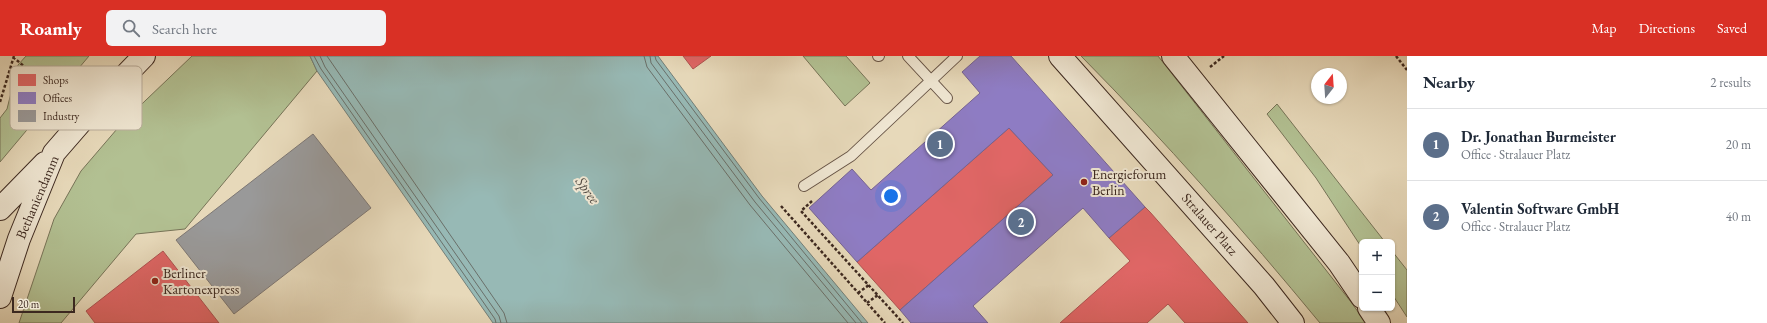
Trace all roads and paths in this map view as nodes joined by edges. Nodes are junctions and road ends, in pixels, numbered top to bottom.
1 (14, 56) edge
2 (144, 56) edge
3 (908, 56) edge
4 (958, 56) edge
5 (1060, 56) edge
6 (1173, 56) edge
7 (1224, 56) edge
8 (1396, 56) edge
9 (11, 66) edge
10 (25, 66) edge
11 (134, 66) edge
12 (10, 69) edge
13 (1208, 69) dead end
14 (1407, 70) edge
15 (931, 81) junction
16 (947, 98) dead end
17 (0, 102) edge
18 (74, 130) edge
19 (54, 154) junction
20 (804, 186) dead end
21 (817, 196) dead end
22 (781, 206) dead end
23 (0, 209) edge
24 (869, 285) junction
25 (858, 293) junction
26 (1359, 293) edge
27 (878, 295) junction
28 (0, 297) edge
29 (867, 303) junction
30 (1371, 311) edge
31 (885, 323) edge
32 (903, 323) edge
33 (1293, 323) edge
34 (1380, 323) edge

1 - 9 path
1 - 10 path
2 - 11 main road, Bethaniendamm
3 - 15 lane
4 - 15 lane
5 - 33 main road, Stralauer Platz
6 - 26 main road
7 - 13 path
8 - 14 path
12 - 17 path
15 - 16 lane
15 - 20 lane
18 - 19 main road, Bethaniendamm
19 - 23 main road
19 - 28 main road, Bethaniendamm
21 - 24 path
22 - 25 path
24 - 25 path
24 - 27 path
25 - 29 path
27 - 29 path
27 - 32 path
29 - 31 path
30 - 34 main road

